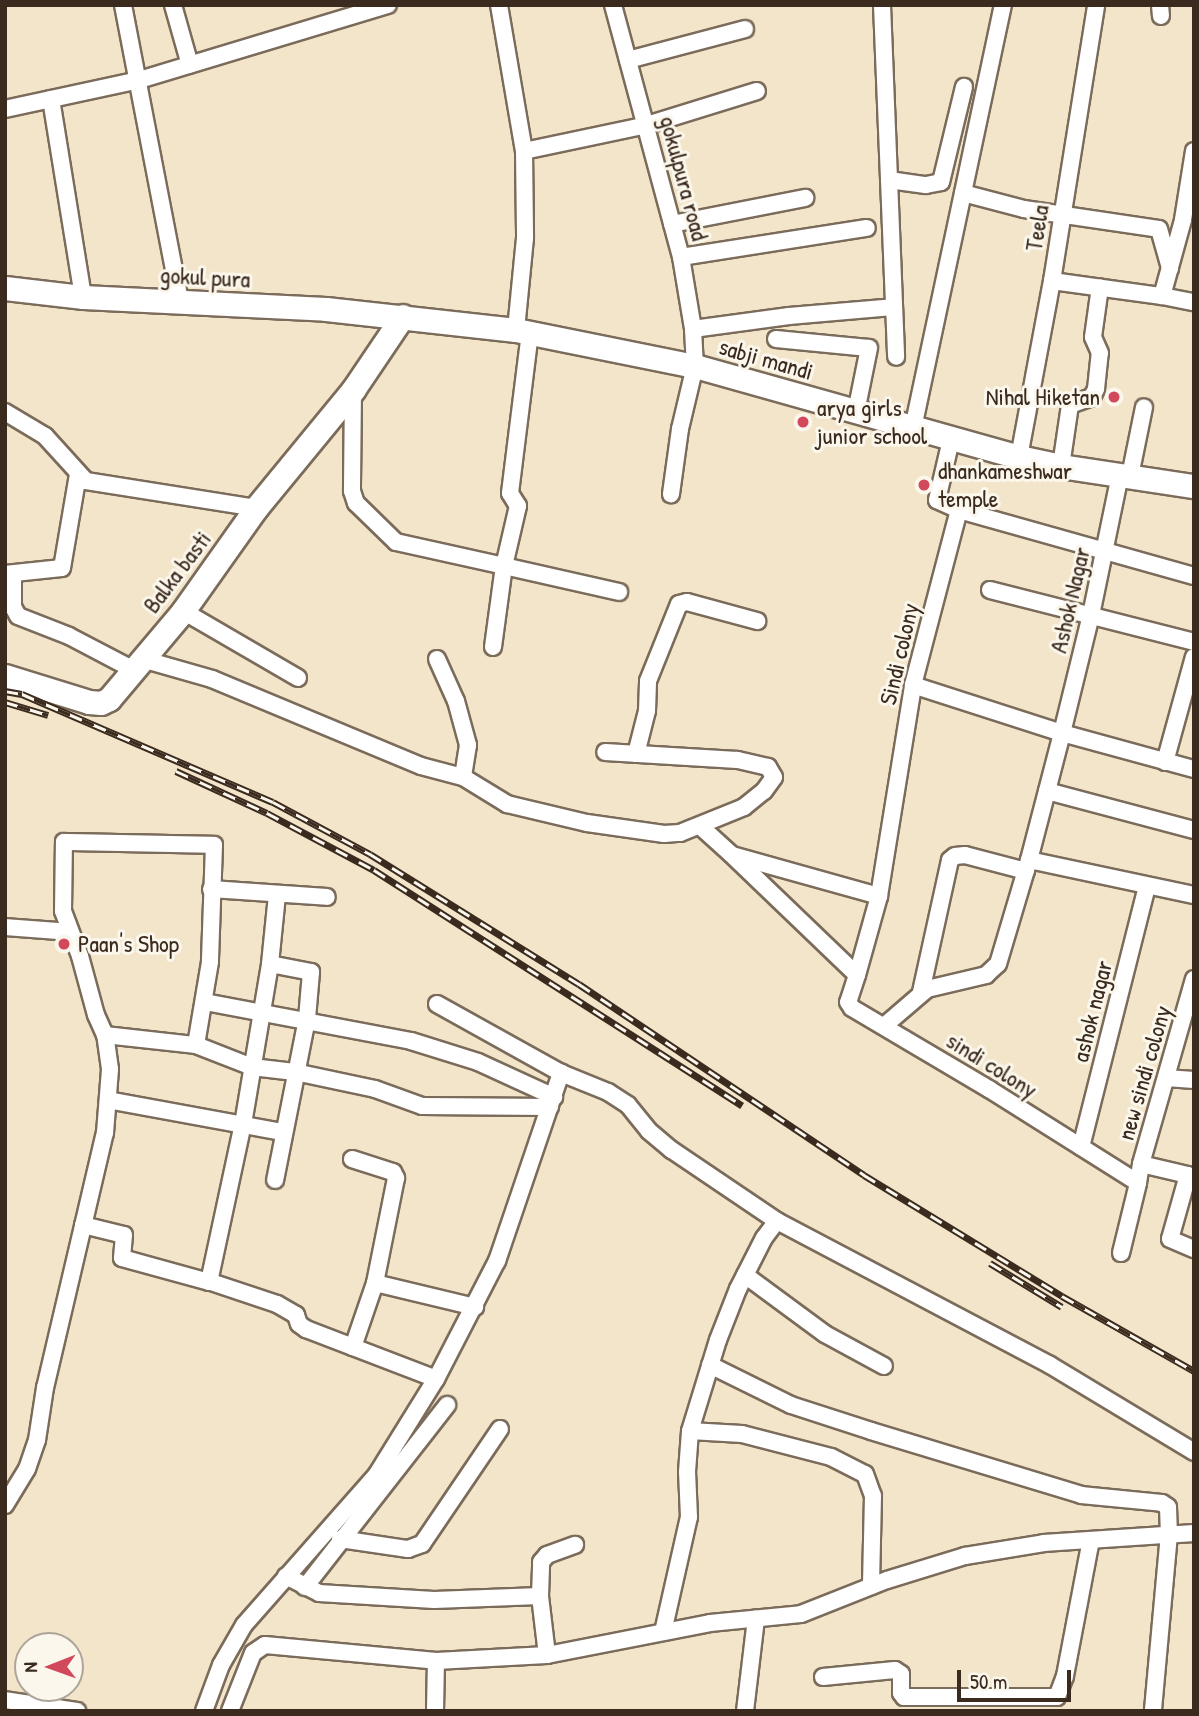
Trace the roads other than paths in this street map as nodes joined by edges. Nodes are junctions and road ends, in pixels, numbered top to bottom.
1 (123, 5) edge
2 (173, 5) edge
3 (388, 5) edge
4 (499, 5) edge
5 (613, 5) edge
6 (882, 5) edge
7 (1003, 5) edge
8 (1096, 5) edge
9 (746, 29) dead end
10 (628, 60) junction
11 (190, 65) junction
12 (139, 80) junction
13 (964, 87) dead end
14 (757, 91) dead end
15 (51, 99) junction
16 (5, 110) edge
17 (647, 125) junction
18 (524, 151) junction
19 (1194, 151) edge
20 (889, 180) junction
21 (963, 193) junction
22 (805, 198) dead end
23 (1062, 215) junction
24 (1188, 222) edge
25 (672, 224) junction
26 (867, 228) dead end
27 (681, 257) junction
28 (1170, 268) junction
29 (1052, 281) junction
30 (1100, 287) junction
31 (5, 288) edge
32 (1162, 296) junction
33 (83, 297) junction
34 (180, 301) junction
35 (1194, 302) edge
36 (893, 307) junction
37 (403, 316) junction
38 (693, 328) junction
39 (523, 331) junction
40 (776, 339) dead end
41 (895, 357) dead end
42 (695, 366) junction
43 (353, 390) junction
44 (1144, 407) dead end
45 (5, 412) edge
46 (856, 412) junction
47 (913, 428) junction
48 (951, 440) junction
49 (1019, 457) junction
50 (1061, 466) junction
51 (78, 474) junction
52 (1125, 476) junction
53 (1194, 486) edge
54 (671, 494) dead end
55 (256, 508) junction
56 (959, 510) junction
57 (1104, 552) junction
58 (504, 566) junction
59 (9, 574) edge
60 (1194, 576) edge
61 (990, 590) dead end
62 (619, 592) dead end
63 (183, 611) junction
64 (1091, 615) junction
65 (757, 621) dead end
66 (1194, 642) edge
67 (493, 647) dead end
68 (1194, 657) edge
69 (437, 659) dead end
70 (138, 664) junction
71 (5, 676) edge
72 (298, 677) dead end
73 (913, 685) junction
74 (1188, 703) edge
75 (1062, 733) junction
76 (605, 752) dead end
77 (636, 754) junction
78 (1165, 762) junction
79 (1194, 769) edge
80 (463, 777) junction
81 (1047, 791) junction
82 (700, 826) junction
83 (1194, 830) edge
84 (723, 847) junction
85 (1028, 865) junction
86 (1147, 886) junction
87 (211, 889) junction
88 (277, 895) junction
89 (1194, 895) edge
90 (327, 897) dead end
91 (879, 897) junction
92 (5, 928) edge
93 (70, 932) junction
94 (270, 964) junction
95 (857, 975) junction
96 (1194, 979) edge
97 (921, 992) junction
98 (205, 1002) junction
99 (437, 1004) dead end
100 (261, 1012) junction
101 (307, 1019) junction
102 (1188, 1019) edge
103 (884, 1026) junction
104 (106, 1035) junction
105 (196, 1045) junction
106 (252, 1068) junction
107 (295, 1072) junction
108 (569, 1076) junction
109 (1166, 1078) junction
110 (1194, 1080) edge
111 (108, 1100) junction
112 (552, 1102) junction
113 (243, 1124) junction
114 (283, 1132) junction
115 (1081, 1147) junction
116 (352, 1159) dead end
117 (1142, 1164) junction
118 (1191, 1176) edge
119 (275, 1180) dead end
120 (1138, 1183) junction
121 (1177, 1213) junction
122 (1194, 1217) edge
123 (777, 1222) junction
124 (83, 1225) junction
125 (1194, 1249) edge
126 (1121, 1253) dead end
127 (745, 1275) junction
128 (208, 1281) junction
129 (374, 1283) junction
130 (475, 1307) junction
131 (353, 1348) junction
132 (710, 1364) junction
133 (884, 1366) dead end
134 (436, 1379) junction
135 (447, 1405) dead end
136 (500, 1429) dead end
137 (690, 1431) junction
138 (1194, 1452) edge
139 (5, 1505) edge
140 (1194, 1533) edge
141 (1169, 1534) junction
142 (340, 1539) junction
143 (1091, 1540) junction
144 (575, 1545) dead end
145 (286, 1576) junction
146 (871, 1586) junction
147 (305, 1587) junction
148 (540, 1596) junction
149 (756, 1619) junction
150 (663, 1632) junction
151 (547, 1655) junction
152 (436, 1661) junction
153 (822, 1677) dead end
154 (5, 1700) edge
155 (77, 1711) edge
156 (204, 1711) edge
157 (230, 1711) edge
158 (435, 1711) edge
159 (744, 1711) edge
160 (1153, 1711) edge

1 - 12 street
2 - 11 street
3 - 11 street
4 - 18 street
5 - 10 street, gokulpura road
6 - 20 street
7 - 21 street
8 - 23 street, Teela
9 - 10 street
10 - 17 street, gokulpura road
11 - 12 street
12 - 15 street
12 - 34 street
13 - 20 street
14 - 17 street
15 - 16 street
15 - 33 street
17 - 18 street
17 - 25 street, gokulpura road
18 - 39 street
19 - 24 street
20 - 36 street
21 - 23 street
21 - 47 street
22 - 25 street
23 - 28 street
23 - 29 street, Teela
24 - 28 street
25 - 27 street, gokulpura road
26 - 27 street
27 - 38 street, gokulpura road
28 - 32 street
29 - 30 street
29 - 49 street, Teela
30 - 32 street
30 - 50 street
31 - 33 street, gokul pura
32 - 35 street
33 - 34 street, gokul pura
34 - 37 street, gokul pura
36 - 38 street
36 - 41 street
37 - 39 street, sabji mandi
37 - 43 street, Balka basti
38 - 42 street, gokulpura road
39 - 42 street, sabji mandi
39 - 58 street
40 - 46 street
42 - 46 street, sabji mandi
42 - 54 street, gokulpura road
43 - 55 street, Balka basti
43 - 58 street
44 - 52 street, Ashok Nagar
45 - 51 street
46 - 47 street, sabji mandi
47 - 48 street, sabji mandi
48 - 49 street, sabji mandi
48 - 56 street
49 - 50 street, sabji mandi
50 - 52 street, sabji mandi
51 - 55 street
51 - 59 street
52 - 53 street, sabji mandi
52 - 57 street, Ashok Nagar
55 - 63 street, Balka basti
56 - 57 street
56 - 73 street, Sindi colony
57 - 60 street
57 - 64 street, Ashok Nagar
58 - 62 street
58 - 67 street
59 - 70 street
61 - 64 street
63 - 70 street, Balka basti
63 - 72 street
64 - 66 street
64 - 75 street, Ashok Nagar
65 - 77 street
68 - 74 street
69 - 80 street
70 - 71 street, Balka basti
70 - 80 street
73 - 75 street
73 - 91 street, Sindi colony
74 - 78 street
75 - 78 street
75 - 81 street, Ashok Nagar
76 - 77 street
77 - 82 street
78 - 79 street
80 - 82 street
81 - 83 street
81 - 85 street, Ashok Nagar
82 - 84 street
84 - 91 street
84 - 95 street
85 - 86 street
85 - 97 street, Ashok Nagar
85 - 97 street
86 - 89 street
86 - 115 street, ashok nagar
87 - 88 street
87 - 93 street
87 - 98 street
88 - 90 street
88 - 94 street
91 - 95 street, Sindi colony
92 - 93 street
93 - 104 street
94 - 100 street
94 - 101 street
95 - 103 street, sindi colony
96 - 102 street, new sindi colony
97 - 103 street, Ashok Nagar
98 - 100 street
98 - 105 street
99 - 108 street
100 - 101 street
100 - 106 street
101 - 107 street
101 - 112 street
102 - 109 street, new sindi colony
103 - 115 street, sindi colony
104 - 105 street
104 - 111 street
105 - 106 street
106 - 107 street
106 - 113 street
107 - 112 street
107 - 114 street
108 - 112 street
108 - 123 street
109 - 110 street
109 - 117 street, new sindi colony
111 - 113 street
111 - 124 street
112 - 130 street
113 - 114 street
113 - 128 street
114 - 119 street
115 - 120 street, sindi colony
116 - 129 street
117 - 118 street, new sindi colony
117 - 120 street
118 - 121 street, new sindi colony
120 - 126 street
121 - 122 street
121 - 125 street, new sindi colony
123 - 127 street
123 - 138 street
124 - 128 street
124 - 139 street
127 - 132 street
127 - 133 street
128 - 131 street
129 - 130 street
129 - 131 street
130 - 134 street
131 - 134 street
132 - 137 street
132 - 141 street
134 - 145 street
135 - 142 street
136 - 142 street
137 - 146 street
137 - 150 street
140 - 141 street
141 - 143 street
141 - 160 street
142 - 147 street
143 - 146 street
143 - 153 street
144 - 148 street
145 - 147 street
145 - 156 street
146 - 149 street
147 - 148 street
148 - 151 street
149 - 150 street
149 - 159 street
150 - 151 street
151 - 152 street
152 - 157 street
152 - 158 street
154 - 155 street

